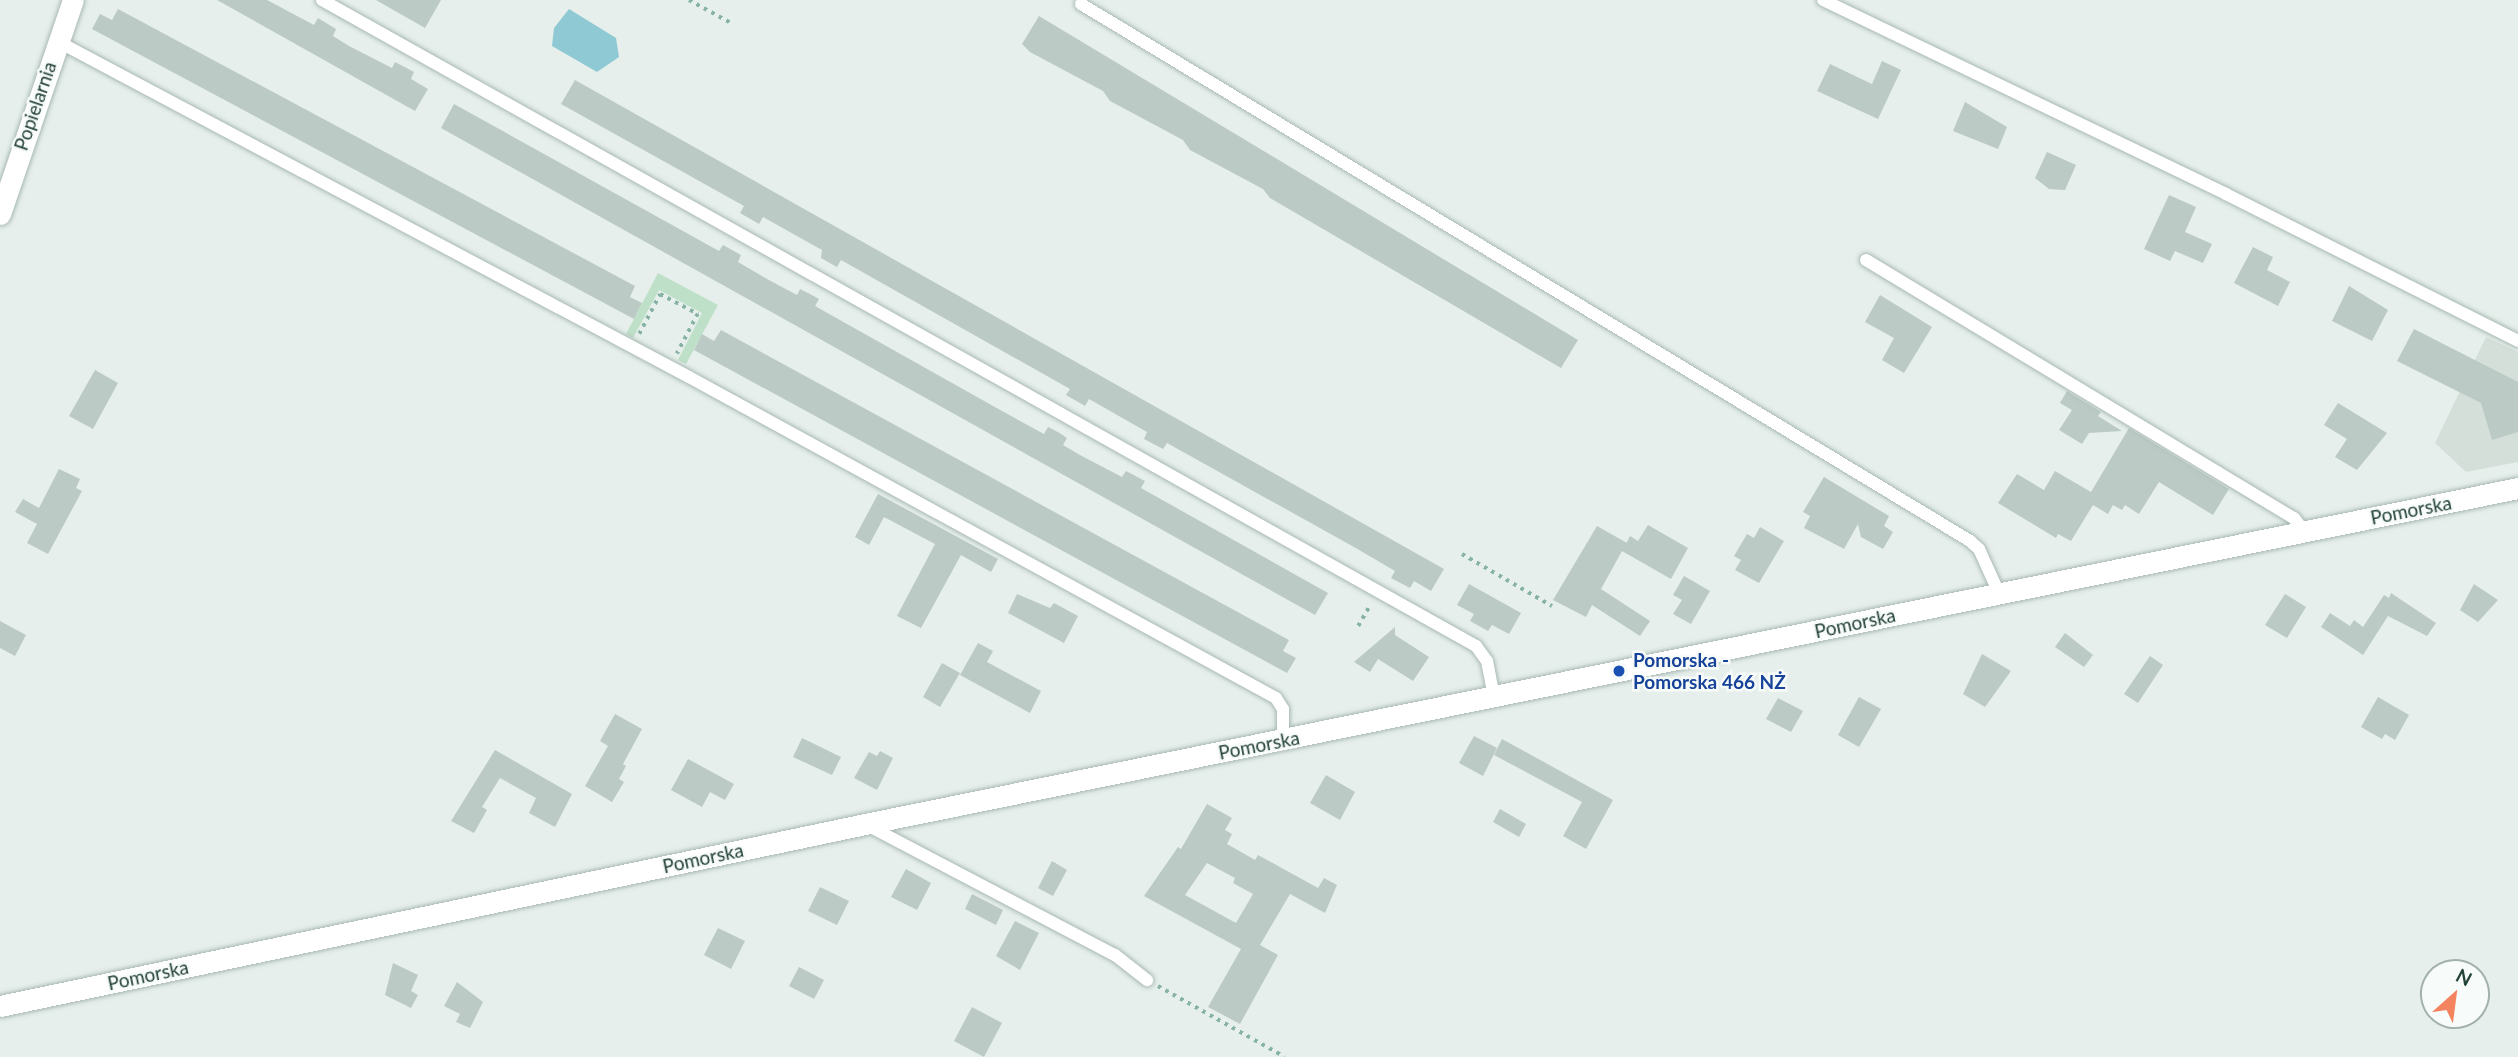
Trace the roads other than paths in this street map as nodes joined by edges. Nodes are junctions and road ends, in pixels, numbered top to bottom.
1 (73, 0) edge
2 (322, 0) edge
3 (1824, 0) edge
4 (1081, 4) dead end
5 (57, 41) junction
6 (0, 214) edge
7 (1866, 260) dead end
8 (2518, 341) edge
9 (2518, 488) edge
10 (2304, 531) junction
11 (1999, 593) junction
12 (1494, 697) junction
13 (1283, 740) junction
14 (865, 824) junction
15 (1147, 980) road end
16 (0, 1006) edge

1 - 5 street, Popielarnia
2 - 12 lane
3 - 8 lane
4 - 11 lane
5 - 6 street, Popielarnia
5 - 13 lane
7 - 10 lane
9 - 10 street, Pomorska
10 - 11 street, Pomorska
11 - 12 street, Pomorska
12 - 13 street, Pomorska
13 - 14 street, Pomorska
14 - 15 lane
14 - 16 street, Pomorska

